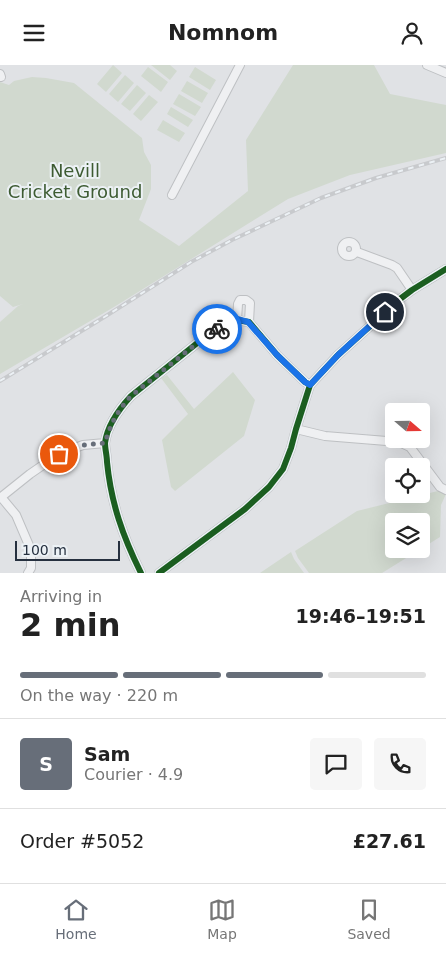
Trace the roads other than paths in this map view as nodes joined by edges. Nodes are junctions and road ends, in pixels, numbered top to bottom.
1 (240, 65) edge
2 (427, 65) edge
3 (446, 73) edge
4 (172, 195) dead end
5 (356, 252) dead end
6 (446, 269) edge
7 (412, 290) junction
8 (237, 319) junction
9 (248, 322) junction
10 (310, 385) junction
11 (296, 429) junction
12 (105, 443) junction
13 (446, 490) edge
14 (0, 497) edge
15 (28, 573) edge
16 (141, 573) edge
17 (159, 573) edge

1 - 4 street
2 - 3 street
5 - 7 street
6 - 7 street
7 - 10 street
8 - 9 street
8 - 9 street
8 - 12 street
9 - 10 street
10 - 11 street
11 - 13 street
11 - 17 street
12 - 14 street
12 - 16 street
14 - 15 street

